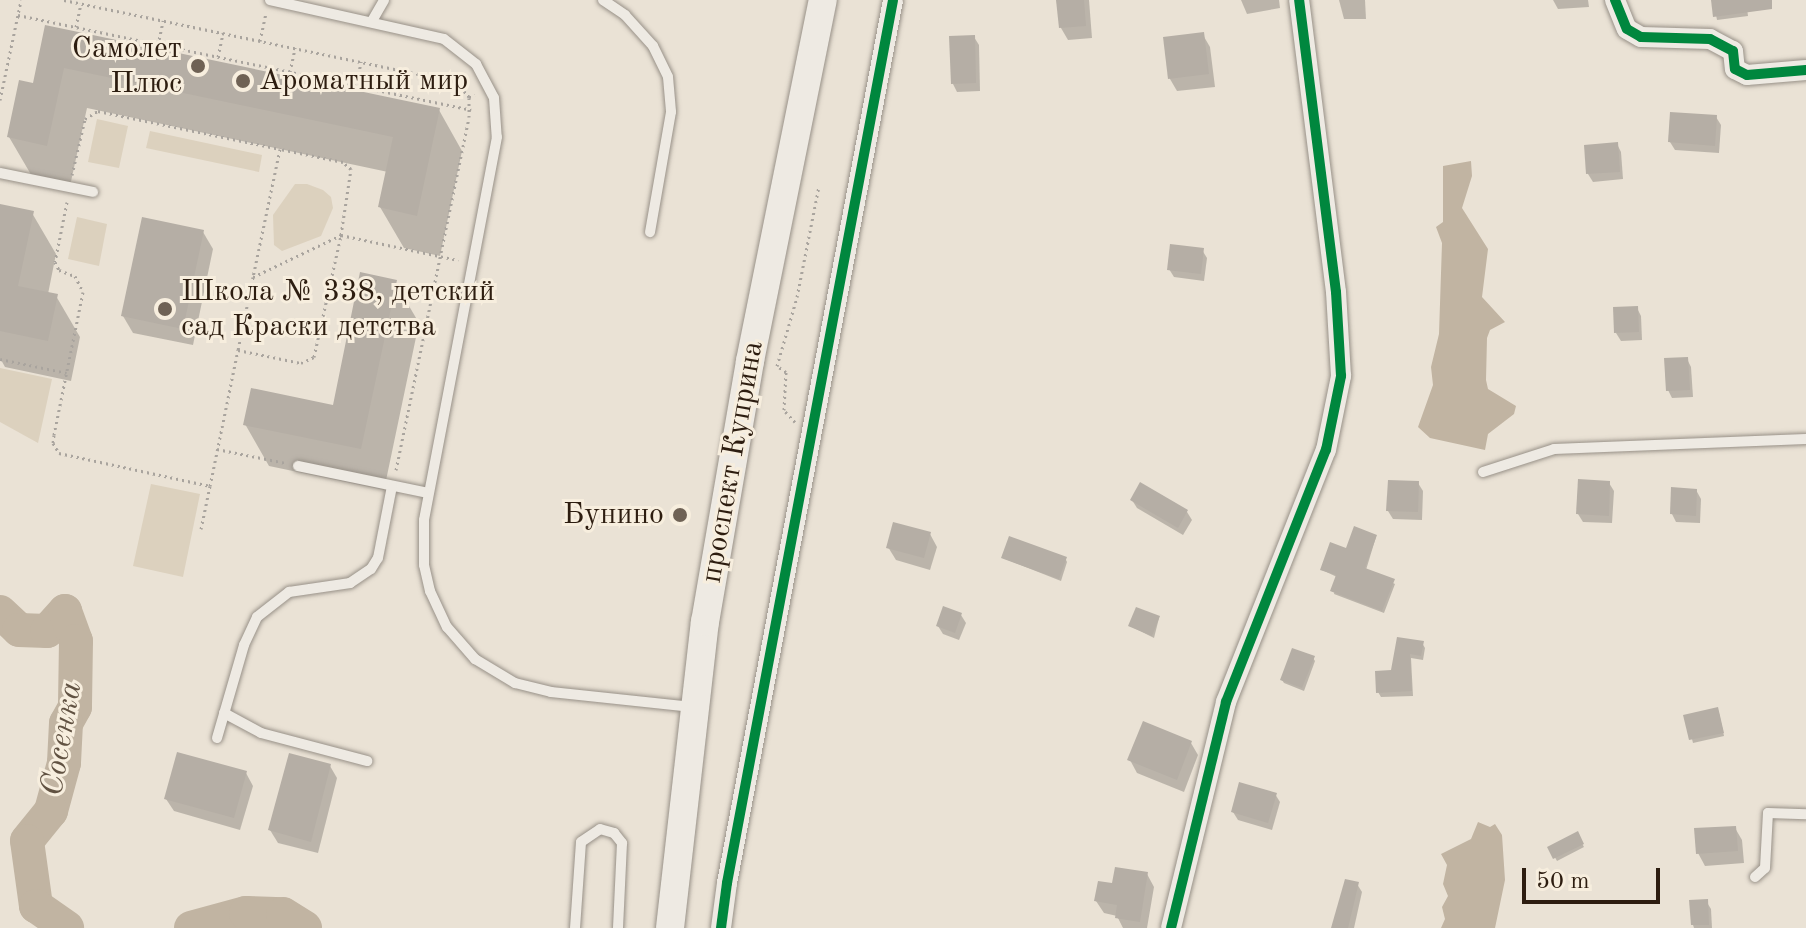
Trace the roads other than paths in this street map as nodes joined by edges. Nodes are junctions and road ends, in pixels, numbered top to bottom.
1 (269, 0) edge
2 (338, 0) edge
3 (384, 0) edge
4 (603, 0) edge
5 (823, 0) edge
6 (893, 0) edge
7 (1299, 0) edge
8 (1615, 0) edge
9 (288, 2) edge
10 (335, 14) junction
11 (372, 21) junction
12 (1806, 70) edge
13 (0, 173) edge
14 (93, 192) dead end
15 (650, 232) dead end
16 (1806, 439) edge
17 (298, 466) road end
18 (1483, 472) dead end
19 (392, 486) junction
20 (428, 493) junction
21 (692, 707) junction
22 (224, 713) junction
23 (217, 738) dead end
24 (367, 761) dead end
25 (1806, 814) edge
26 (1755, 877) dead end
27 (575, 928) edge
28 (618, 928) edge
29 (670, 928) edge
30 (721, 928) edge
31 (1171, 928) edge

1 - 9 lane
2 - 10 lane
3 - 11 lane
4 - 15 lane
5 - 21 main road, проспект Куприна
6 - 30 street
7 - 31 street
8 - 12 street
9 - 10 lane
10 - 11 lane
11 - 20 lane
13 - 14 lane
16 - 18 lane
17 - 19 lane
19 - 20 lane
19 - 22 lane
20 - 21 lane
21 - 29 main road, проспект Куприна
22 - 23 lane
22 - 24 lane
25 - 26 lane
27 - 28 lane

